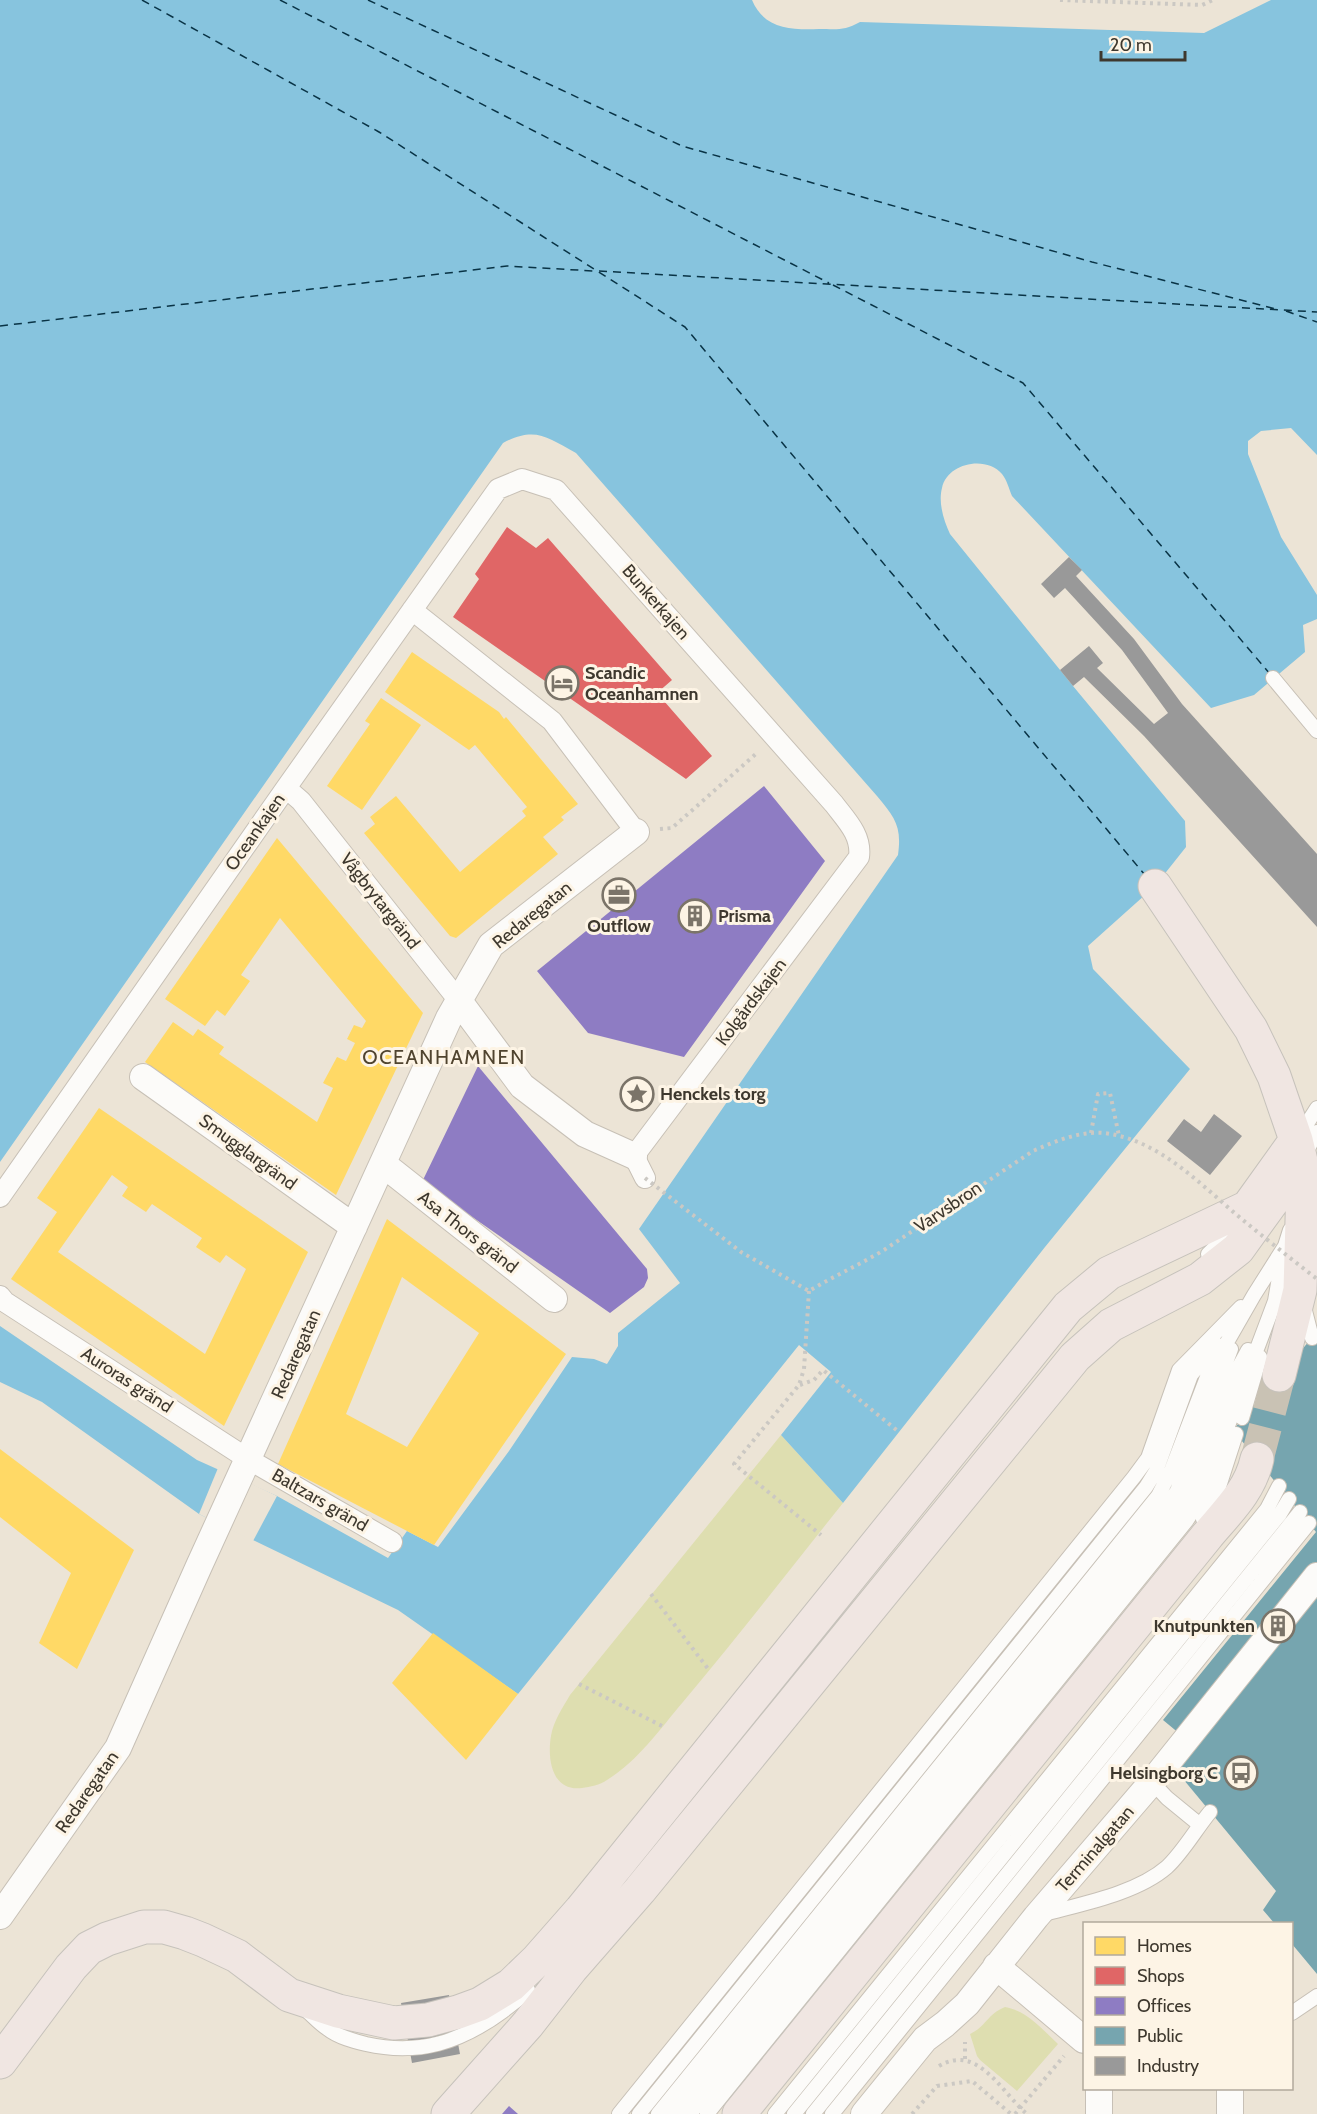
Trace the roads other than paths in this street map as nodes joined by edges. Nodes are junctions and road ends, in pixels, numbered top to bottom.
1 (522, 479) joint
2 (412, 610) junction
3 (1273, 678) dead end
4 (1317, 731) edge
5 (286, 788) junction
6 (848, 824) joint
7 (636, 832) joint
8 (1155, 886) dead end
9 (459, 1001) junction
10 (143, 1077) dead end
11 (1317, 1108) edge
12 (1304, 1155) edge
13 (383, 1164) junction
14 (639, 1167) joint
15 (0, 1197) edge
16 (1239, 1220) junction
17 (354, 1227) junction
18 (1317, 1245) edge
19 (1285, 1246) junction
20 (1195, 1257) dead end
21 (1302, 1285) edge
22 (1107, 1292) dead end
23 (1254, 1295) junction
24 (1134, 1297) dead end
25 (3, 1299) edge
26 (554, 1299) dead end
27 (1092, 1305) dead end
28 (1078, 1318) dead end
29 (1308, 1342) dead end
30 (1286, 1366) tunnel mouth
31 (1242, 1418) dead end
32 (1236, 1434) dead end
33 (1257, 1459) tunnel mouth
34 (244, 1468) junction
35 (1279, 1486) dead end
36 (1289, 1499) dead end
37 (1247, 1509) dead end
38 (1300, 1512) dead end
39 (1309, 1523) dead end
40 (392, 1542) dead end
41 (1317, 1576) edge
42 (1160, 1790) junction
43 (1002, 1811) dead end
44 (1210, 1812) dead end
45 (1200, 1825) junction
46 (957, 1866) dead end
47 (935, 1894) dead end
48 (0, 1916) edge
49 (1036, 1917) junction
50 (996, 1966) junction
51 (550, 1975) junction
52 (289, 1995) junction
53 (1317, 1996) edge
54 (1293, 2012) edge
55 (1083, 2039) edge
56 (0, 2062) edge
57 (1099, 2090) edge
58 (448, 2114) edge
59 (620, 2114) edge
60 (639, 2114) edge
61 (658, 2114) edge
62 (674, 2114) edge
63 (690, 2114) edge
64 (707, 2114) edge
65 (724, 2114) edge
66 (739, 2114) edge
67 (776, 2114) edge
68 (794, 2114) edge
69 (813, 2114) edge
70 (832, 2114) edge
71 (864, 2114) edge
72 (1099, 2114) edge

1 - 2 street, Oceankajen
1 - 6 street, Bunkerkajen
2 - 5 street, Oceankajen
2 - 7 street
3 - 4 lane
5 - 9 street, Vågbrytargränd
5 - 15 street, Oceankajen
6 - 14 street, Kolgårdskajen
7 - 9 street, Redaregatan
8 - 12 highway
9 - 13 street, Redaregatan
9 - 14 street
10 - 17 street, Smugglargränd
11 - 12 lane
12 - 16 highway
12 - 19 lane
12 - 21 highway
12 - 51 highway
13 - 17 street, Redaregatan
13 - 26 street, Asa Thors gränd
16 - 20 lane
16 - 52 highway
17 - 34 street, Redaregatan
18 - 21 lane
19 - 21 lane
19 - 23 lane
21 - 29 lane
21 - 30 highway
21 - 31 lane
21 - 63 lane
21 - 64 lane
22 - 27 lane
23 - 59 lane
23 - 60 lane
23 - 61 lane
23 - 62 lane
24 - 51 lane
25 - 34 street, Auroras gränd
28 - 51 lane
32 - 65 lane
33 - 66 highway
34 - 40 street, Baltzars gränd
34 - 48 street, Redaregatan
35 - 67 lane
36 - 68 lane
37 - 43 lane
38 - 69 lane
39 - 70 lane
41 - 42 street, Terminalgatan
42 - 45 lane
42 - 49 street, Terminalgatan
44 - 45 lane
45 - 49 lane
46 - 47 lane
49 - 50 street, Terminalgatan
50 - 55 street
50 - 71 street, Terminalgatan
51 - 52 lane
51 - 58 highway
52 - 56 highway
53 - 54 lane
57 - 72 street

